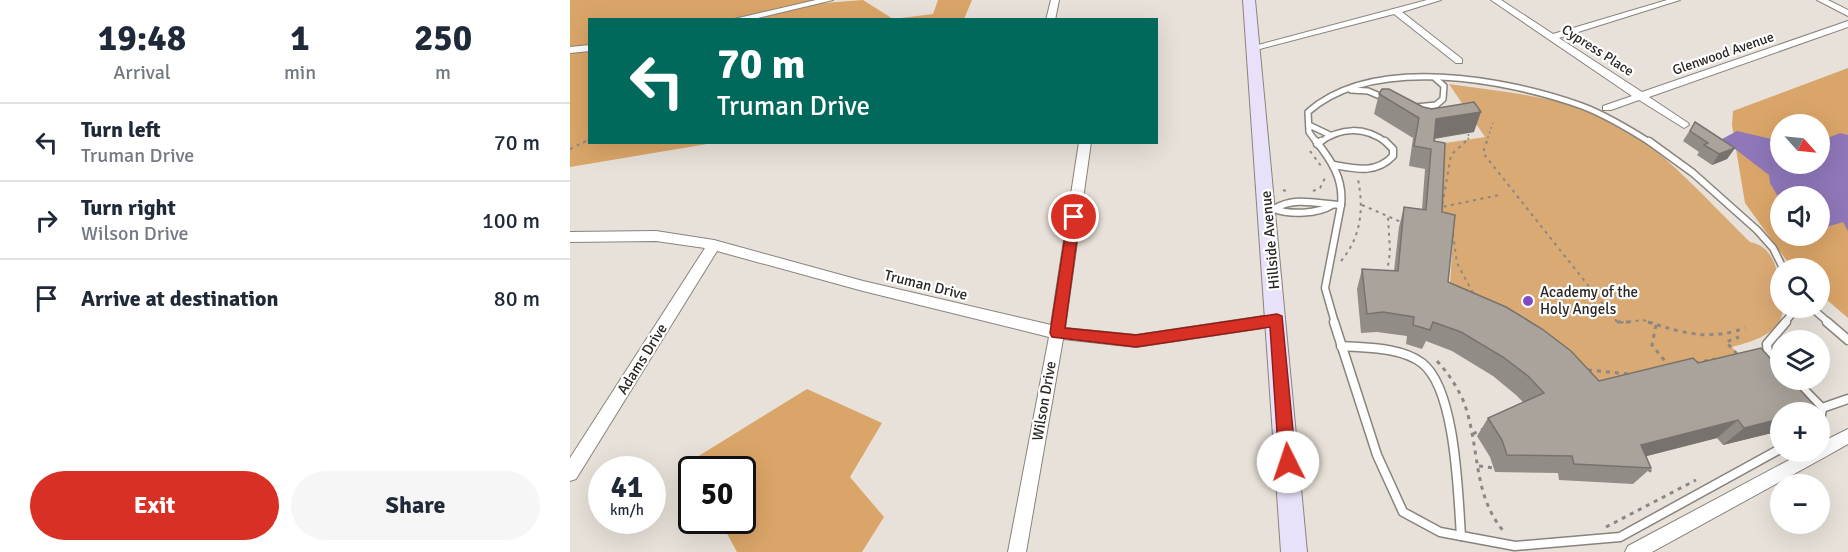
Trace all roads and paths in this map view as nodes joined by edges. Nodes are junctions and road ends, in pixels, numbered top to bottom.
1 (829, 0) edge
2 (1055, 0) edge
3 (1250, 0) edge
4 (1437, 0) edge
5 (1495, 0) edge
6 (1676, 0) edge
7 (1821, 0) edge
8 (1396, 11) junction
9 (1848, 13) edge
10 (744, 18) edge
11 (1050, 18) edge
12 (1848, 24) edge
13 (1552, 37) junction
14 (588, 48) edge
15 (1252, 48) junction
16 (570, 50) edge
17 (1459, 61) dead end
18 (1435, 78) junction
19 (1347, 90) junction
20 (1643, 96) junction
21 (1393, 103) edge
22 (1412, 108) edge
23 (1607, 108) dead end
24 (1493, 123) dead end
25 (1309, 125) junction
26 (1684, 125) dead end
27 (1467, 133) dead end
28 (1330, 135) junction
29 (588, 140) edge
30 (1085, 144) edge
31 (1317, 144) junction
32 (1308, 146) dead end
33 (570, 149) edge
34 (1334, 165) junction
35 (1362, 174) dead end
36 (1283, 190) dead end
37 (1304, 192) dead end
38 (1295, 193) dead end
39 (1499, 195) dead end
40 (1362, 204) junction
41 (1341, 205) junction
42 (1271, 209) junction
43 (1388, 216) junction
44 (1409, 225) edge
45 (1450, 226) edge
46 (570, 237) edge
47 (714, 245) junction
48 (1778, 258) edge
49 (1338, 266) dead end
50 (1385, 281) edge
51 (1475, 295) edge
52 (1789, 318) edge
53 (1823, 318) edge
54 (1277, 320) junction
55 (1656, 325) junction
56 (1745, 328) dead end
57 (1779, 330) edge
58 (1057, 333) junction
59 (1739, 337) dead end
60 (1770, 340) edge
61 (1848, 340) edge
62 (1341, 346) junction
63 (1742, 353) edge
64 (1737, 354) junction
65 (1726, 356) edge
66 (1770, 356) edge
67 (1433, 359) dead end
68 (1715, 359) edge
69 (1693, 364) edge
70 (1579, 367) edge
71 (1671, 368) edge
72 (1588, 370) junction
73 (1633, 374) edge
74 (1587, 378) edge
75 (1804, 390) edge
76 (1848, 399) edge
77 (1816, 402) edge
78 (1830, 405) edge
79 (1491, 425) edge
80 (1473, 434) junction
81 (1848, 436) edge
82 (1830, 445) edge
83 (1770, 454) edge
84 (1799, 462) edge
85 (1479, 466) junction
86 (1504, 468) dead end
87 (1645, 470) edge
88 (570, 473) edge
89 (1654, 474) dead end
90 (1696, 480) dead end
91 (1598, 529) dead end
92 (1509, 534) dead end
93 (1461, 536) junction
94 (1294, 545) edge
95 (1017, 552) edge
96 (1634, 552) edge

1 - 10 street
2 - 11 street
3 - 15 main road, Hillside Avenue
4 - 8 street
5 - 13 street, Cypress Place
6 - 13 street
7 - 9 street
8 - 15 street
8 - 17 street
12 - 20 street, Glenwood Avenue
13 - 20 street, Cypress Place
14 - 16 street
15 - 42 main road, Hillside Avenue
18 - 19 lane
18 - 22 lane
18 - 48 lane
19 - 21 lane
19 - 25 lane
20 - 23 street, Glenwood Avenue
20 - 26 street, Cypress Place
24 - 55 path
25 - 28 lane
25 - 31 lane
27 - 39 path
28 - 31 lane
28 - 34 lane
29 - 33 path
30 - 58 street, Wilson Drive
31 - 34 lane
32 - 37 path
34 - 41 lane
35 - 40 path
36 - 38 path
40 - 43 path
40 - 49 path
41 - 42 lane
41 - 62 lane
42 - 54 main road, Hillside Avenue
43 - 44 path
43 - 50 path
45 - 51 path
46 - 47 street, Truman Drive
47 - 58 street, Truman Drive
47 - 88 street, Adams Drive
52 - 57 lane
53 - 61 lane
54 - 58 street, Truman Drive
54 - 94 main road, Hillside Avenue
55 - 56 path
55 - 71 path
58 - 95 street, Wilson Drive
59 - 64 path
60 - 66 lane
62 - 93 lane
62 - 93 lane
63 - 64 path
64 - 65 path
67 - 80 path
68 - 69 path
70 - 72 path
72 - 73 path
72 - 74 path
75 - 77 lane
76 - 78 lane
79 - 80 path
80 - 85 path
81 - 82 street
83 - 93 lane
84 - 96 street
85 - 86 path
85 - 92 path
87 - 89 path
90 - 91 path

